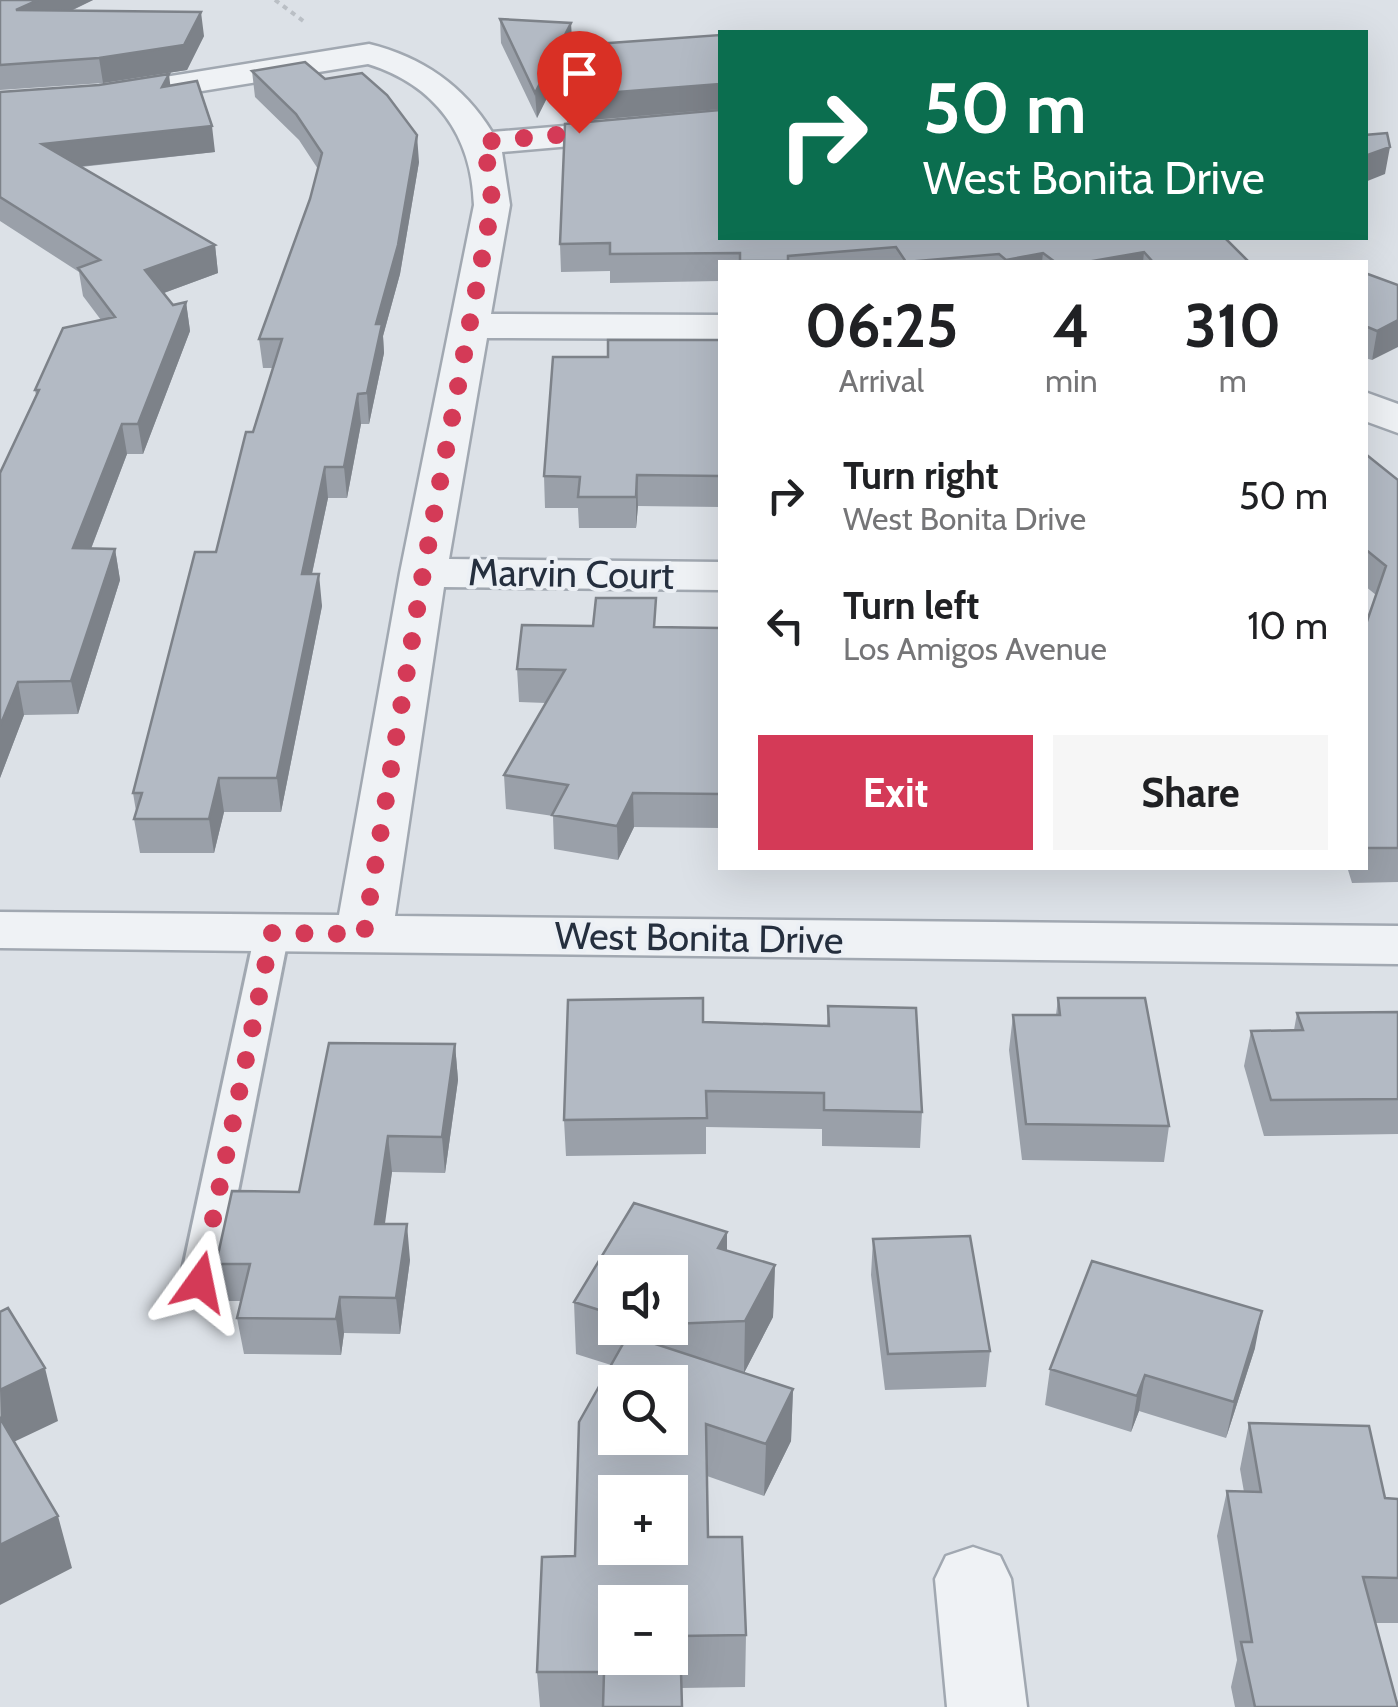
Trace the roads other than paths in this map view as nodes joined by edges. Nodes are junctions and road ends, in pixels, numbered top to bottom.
1 (0, 104) edge
2 (718, 123) edge
3 (481, 142) junction
4 (470, 326) junction
5 (718, 328) edge
6 (423, 573) junction
7 (718, 576) edge
8 (0, 930) edge
9 (272, 933) junction
10 (364, 934) junction
11 (1398, 946) edge
12 (200, 1282) dead end
13 (973, 1579) dead end
14 (987, 1707) edge

1 - 3 street
2 - 3 street
3 - 4 street
4 - 5 street
4 - 6 street
6 - 7 street, Marvin Court
6 - 10 street
8 - 9 street, West Bonita Drive
9 - 10 street, West Bonita Drive
9 - 12 lane
10 - 11 street, West Bonita Drive
13 - 14 street

